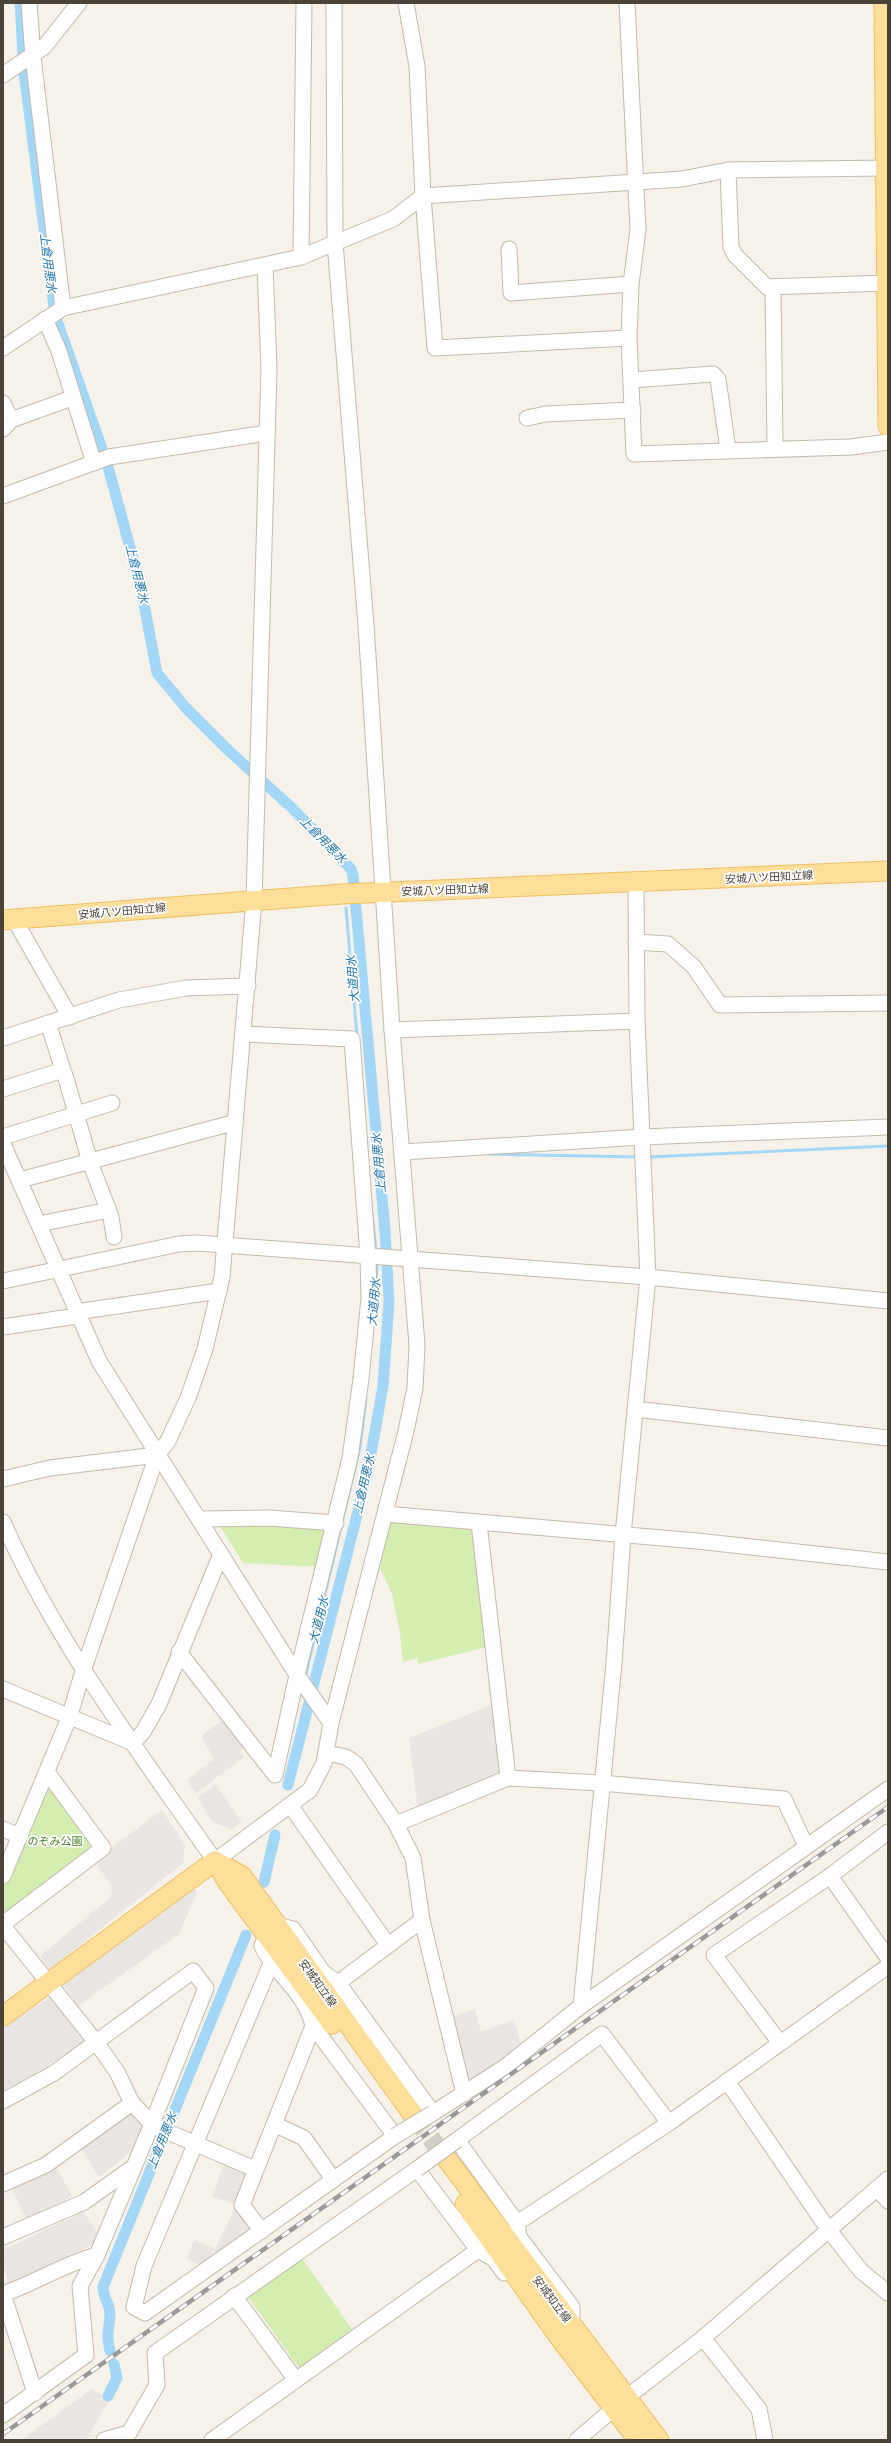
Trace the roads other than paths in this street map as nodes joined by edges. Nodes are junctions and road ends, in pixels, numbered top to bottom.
1 (30, 3) edge
2 (79, 3) edge
3 (304, 3) edge
4 (334, 3) edge
5 (406, 3) edge
6 (628, 3) edge
7 (884, 3) edge
8 (26, 60) junction
9 (3, 75) edge
10 (887, 168) edge
11 (728, 170) junction
12 (636, 182) junction
13 (423, 196) junction
14 (335, 243) junction
15 (509, 249) dead end
16 (302, 257) junction
17 (265, 265) junction
18 (631, 284) junction
19 (888, 284) edge
20 (773, 287) junction
21 (53, 314) junction
22 (629, 338) junction
23 (3, 348) edge
24 (631, 380) junction
25 (72, 398) junction
26 (3, 403) edge
27 (633, 410) junction
28 (528, 418) dead end
29 (7, 425) edge
30 (888, 426) edge
31 (267, 433) junction
32 (888, 442) edge
33 (775, 449) junction
34 (728, 450) junction
35 (101, 460) junction
36 (3, 496) edge
37 (888, 871) edge
38 (636, 883) junction
39 (383, 893) junction
40 (254, 900) junction
41 (9, 920) edge
42 (636, 942) junction
43 (248, 986) junction
44 (888, 1003) edge
45 (70, 1017) junction
46 (637, 1020) junction
47 (48, 1023) junction
48 (392, 1030) junction
49 (244, 1034) junction
50 (3, 1038) edge
51 (62, 1070) junction
52 (3, 1089) edge
53 (112, 1103) dead end
54 (76, 1115) junction
55 (236, 1122) junction
56 (888, 1127) edge
57 (3, 1137) edge
58 (642, 1137) junction
59 (3, 1144) edge
60 (403, 1152) junction
61 (90, 1162) junction
62 (20, 1180) junction
63 (109, 1210) junction
64 (38, 1224) junction
65 (114, 1237) dead end
66 (224, 1244) junction
67 (370, 1256) junction
68 (405, 1259) junction
69 (57, 1270) junction
70 (648, 1277) junction
71 (3, 1281) edge
72 (219, 1292) junction
73 (888, 1301) edge
74 (76, 1314) junction
75 (3, 1328) edge
76 (635, 1409) junction
77 (888, 1438) edge
78 (157, 1455) junction
79 (3, 1479) edge
80 (385, 1514) junction
81 (200, 1519) junction
82 (3, 1522) edge
83 (336, 1523) junction
84 (479, 1523) junction
85 (623, 1535) junction
86 (221, 1554) junction
87 (888, 1562) edge
88 (179, 1652) junction
89 (84, 1668) junction
90 (303, 1682) junction
91 (3, 1689) edge
92 (69, 1718) junction
93 (331, 1723) junction
94 (133, 1743) junction
95 (326, 1752) junction
96 (47, 1772) junction
97 (508, 1778) junction
98 (601, 1783) junction
99 (888, 1789) edge
100 (290, 1805) junction
101 (396, 1824) junction
102 (3, 1829) edge
103 (888, 1832) edge
104 (20, 1836) junction
105 (806, 1846) junction
106 (215, 1861) junction
107 (3, 1876) edge
108 (830, 1876) junction
109 (422, 1920) junction
110 (3, 1925) edge
111 (272, 1931) junction
112 (388, 1945) junction
113 (888, 1958) edge
114 (272, 1961) junction
115 (888, 1966) edge
116 (50, 1983) junction
117 (338, 1983) junction
118 (581, 2006) junction
119 (3, 2016) edge
120 (313, 2026) junction
121 (96, 2042) junction
122 (780, 2043) junction
123 (727, 2081) junction
124 (464, 2094) junction
125 (3, 2101) edge
126 (132, 2103) junction
127 (433, 2113) junction
128 (669, 2123) junction
129 (274, 2124) junction
130 (405, 2124) junction
131 (153, 2125) junction
132 (457, 2140) junction
133 (194, 2144) junction
134 (441, 2161) tunnel mouth
135 (132, 2168) junction
136 (417, 2168) junction
137 (255, 2169) junction
138 (333, 2179) junction
139 (883, 2183) edge
140 (3, 2184) edge
141 (888, 2201) edge
142 (517, 2223) junction
143 (828, 2229) junction
144 (262, 2231) junction
145 (3, 2238) edge
146 (478, 2250) junction
147 (96, 2255) junction
148 (3, 2294) edge
149 (888, 2294) edge
150 (234, 2296) junction
151 (566, 2332) junction
152 (703, 2338) junction
153 (296, 2380) junction
154 (35, 2393) junction
155 (620, 2403) junction
156 (3, 2415) edge
157 (104, 2440) edge
158 (212, 2440) edge
159 (577, 2440) edge
160 (638, 2440) edge
161 (659, 2440) edge
162 (765, 2440) edge

1 - 8 street
2 - 8 street
3 - 16 street
4 - 14 street
5 - 13 street
6 - 12 street
7 - 10 main road
8 - 9 street
8 - 21 street
10 - 11 street
10 - 19 main road
11 - 12 street
11 - 20 street
12 - 13 street
12 - 18 street
13 - 14 street
13 - 22 street
14 - 16 street
14 - 39 street
15 - 18 street
16 - 17 street
17 - 21 street
17 - 31 street
18 - 22 street
19 - 20 street
19 - 30 main road
20 - 33 street
21 - 23 street
21 - 25 street
22 - 24 street
24 - 27 street
24 - 34 street
25 - 29 street
25 - 35 street
26 - 29 street
27 - 28 street
27 - 34 street
31 - 35 street
31 - 40 street
32 - 33 street
33 - 34 street
35 - 36 street
37 - 38 main road, 安城八ツ田知立線
38 - 39 main road, 安城八ツ田知立線
38 - 42 street
39 - 40 main road, 安城八ツ田知立線
39 - 48 street
40 - 41 main road, 安城八ツ田知立線
40 - 43 street
41 - 45 street
42 - 44 street
42 - 46 street
43 - 45 street
43 - 49 street
45 - 47 street
46 - 48 street
46 - 58 street
47 - 50 street
47 - 51 street
48 - 60 street
49 - 55 street
49 - 67 street
51 - 52 street
51 - 54 street
53 - 54 street
54 - 57 street
54 - 61 street
55 - 61 street
55 - 66 street
56 - 58 street
58 - 60 street
58 - 70 street
59 - 62 street
60 - 68 street
61 - 62 street
61 - 63 street
62 - 64 street
63 - 64 street
63 - 65 street
64 - 69 street
66 - 67 street
66 - 69 street
66 - 72 street
67 - 68 street
67 - 83 street
68 - 70 street
68 - 80 street
69 - 71 street
69 - 74 street
70 - 73 street
70 - 76 street
72 - 74 street
72 - 78 street
74 - 75 street
74 - 78 street
76 - 77 street
76 - 85 street
78 - 79 street
78 - 81 street
78 - 89 street
80 - 84 street
80 - 93 street
81 - 83 street
81 - 86 street
82 - 89 street
83 - 90 street
84 - 85 street
84 - 97 street
85 - 87 street
85 - 98 street
86 - 88 street
86 - 90 street
88 - 90 street
88 - 94 street
89 - 92 street
89 - 94 street
90 - 93 street
91 - 92 street
92 - 94 street
92 - 96 street
93 - 95 street
94 - 106 street
95 - 100 street
95 - 101 street
96 - 104 street
96 - 110 street
97 - 98 street
97 - 101 street
98 - 105 street
98 - 118 street
99 - 105 street
100 - 106 street
100 - 112 street
101 - 109 street
102 - 104 street
103 - 108 street
104 - 107 street
105 - 118 street
106 - 111 main road, 安城知立線
106 - 116 main road
108 - 113 street
108 - 122 street
109 - 112 street
109 - 124 street
110 - 116 street
111 - 114 street
111 - 117 street
111 - 130 main road, 安城知立線
112 - 117 street
114 - 120 street
114 - 133 street
115 - 122 street
116 - 119 main road
116 - 121 street
117 - 127 street
118 - 124 street
120 - 129 street
120 - 130 street
121 - 125 street
121 - 126 street
121 - 131 street
122 - 123 street
123 - 128 street
123 - 143 street
124 - 127 street
126 - 131 street
126 - 140 street
127 - 130 street, bridge
128 - 132 street
128 - 142 street
129 - 137 street
129 - 138 street
130 - 138 street
131 - 133 street
131 - 135 street
132 - 136 street, bridge
132 - 142 street
133 - 137 street
133 - 144 street
134 - 151 main road, 安城知立線
135 - 145 street
135 - 147 street
136 - 146 street
136 - 150 street
137 - 144 street
138 - 144 street
139 - 141 street
139 - 143 street
142 - 151 street
143 - 149 street
143 - 152 street
146 - 151 street
146 - 153 street
147 - 148 street
147 - 154 street
148 - 154 street
150 - 153 street
150 - 157 street
151 - 155 main road, 安城知立線
152 - 155 street
152 - 162 street
153 - 158 street
154 - 156 street
155 - 159 street
155 - 160 main road, 安城知立線
155 - 161 main road, 安城知立線

